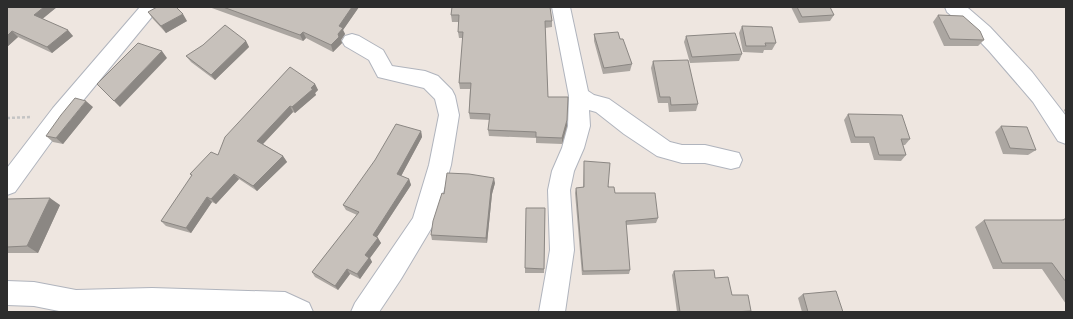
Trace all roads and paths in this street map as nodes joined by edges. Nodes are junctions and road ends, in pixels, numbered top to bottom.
1 (151, 7) edge
2 (561, 7) edge
3 (954, 7) edge
4 (352, 41) dead end
5 (579, 96) junction
6 (1043, 98) junction
7 (1066, 101) edge
8 (1066, 135) edge
9 (731, 160) dead end
10 (7, 185) edge
11 (7, 293) edge
12 (68, 307) edge
13 (300, 312) edge
14 (364, 312) edge
15 (552, 312) edge

1 - 10 street
2 - 5 street
3 - 6 street
4 - 14 street
5 - 9 street
5 - 15 street
6 - 7 street
6 - 8 street
11 - 12 street
12 - 13 street

